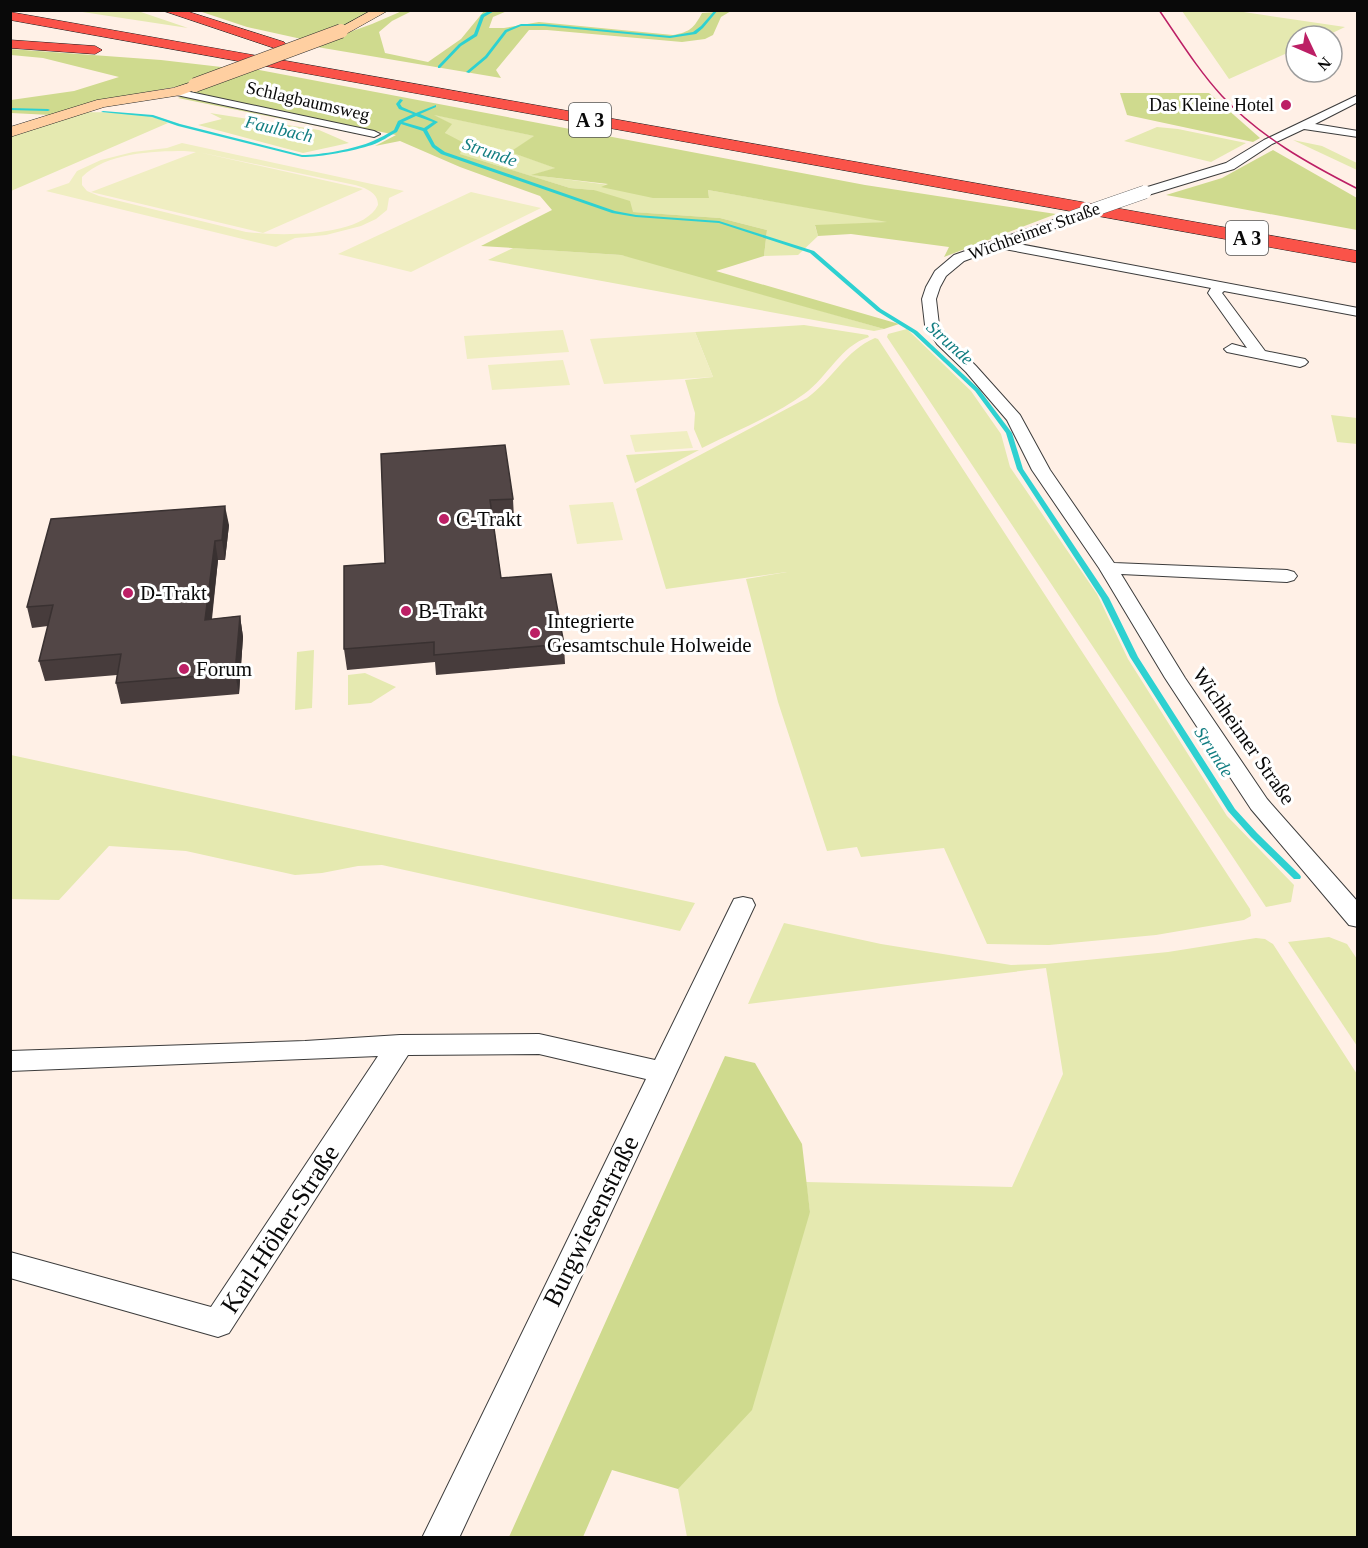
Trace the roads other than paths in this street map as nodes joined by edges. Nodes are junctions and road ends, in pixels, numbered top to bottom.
1 (43, 10) edge
2 (167, 10) edge
3 (383, 10) edge
4 (10, 16) edge
5 (10, 44) edge
6 (320, 53) dead end
7 (380, 67) dead end
8 (398, 72) junction
9 (362, 80) junction
10 (176, 92) junction
11 (1358, 98) edge
12 (242, 114) dead end
13 (1303, 125) junction
14 (10, 132) edge
15 (1358, 134) edge
16 (1358, 239) edge
17 (997, 243) junction
18 (1358, 257) edge
19 (1220, 286) junction
20 (1358, 312) edge
21 (1232, 349) dead end
22 (1260, 355) junction
23 (1300, 362) dead end
24 (1108, 568) junction
25 (1287, 576) dead end
26 (742, 905) dead end
27 (1358, 919) edge
28 (400, 1045) junction
29 (10, 1061) edge
30 (662, 1072) junction
31 (10, 1265) edge
32 (440, 1538) edge

1 - 8 highway, A 3
2 - 6 highway
3 - 10 main road, Schlagbaumsweg, bridge
4 - 9 highway, A 3
5 - 9 highway
7 - 8 highway
8 - 16 highway, A 3
9 - 18 highway, A 3
10 - 12 street, Schlagbaumsweg
10 - 14 main road, Schlagbaumsweg
11 - 13 street, Wichheimer Straße
13 - 15 street
13 - 17 street, Wichheimer Straße, bridge
17 - 19 street
17 - 24 street, Wichheimer Straße
19 - 20 street
19 - 22 street
21 - 22 street
22 - 23 street
24 - 25 street
24 - 27 street, Wichheimer Straße
26 - 30 street, Burgwiesenstraße
28 - 29 street
28 - 30 street
28 - 31 street, Karl-Höher-Straße
30 - 32 street, Burgwiesenstraße

